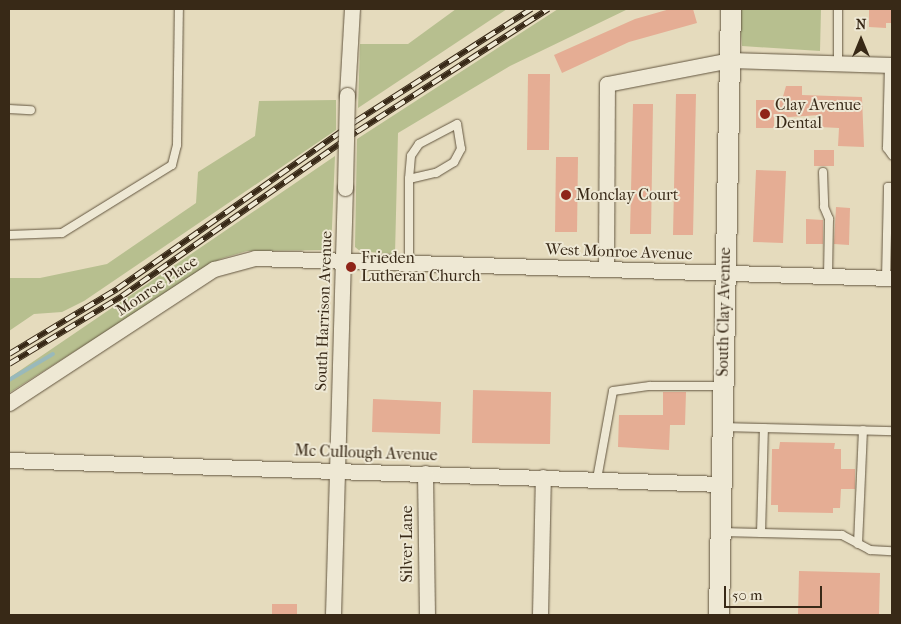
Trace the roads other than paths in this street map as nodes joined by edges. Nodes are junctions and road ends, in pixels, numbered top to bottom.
1 (179, 9) edge
2 (352, 9) edge
3 (731, 9) edge
4 (838, 9) edge
5 (730, 60) junction
6 (838, 63) junction
7 (891, 65) edge
8 (9, 110) edge
9 (31, 110) dead end
10 (892, 155) edge
11 (823, 172) dead end
12 (409, 179) junction
13 (892, 187) edge
14 (9, 235) edge
15 (344, 261) junction
16 (409, 263) junction
17 (606, 268) junction
18 (725, 274) junction
19 (828, 276) junction
20 (889, 278) edge
21 (723, 386) junction
22 (9, 402) edge
23 (723, 427) junction
24 (764, 428) junction
25 (862, 430) junction
26 (892, 431) edge
27 (9, 460) edge
28 (336, 469) junction
29 (425, 473) junction
30 (542, 477) junction
31 (597, 479) junction
32 (722, 484) junction
33 (721, 532) junction
34 (762, 533) junction
35 (858, 544) junction
36 (892, 551) edge
37 (333, 615) edge
38 (427, 615) edge
39 (540, 615) edge
40 (719, 615) edge

1 - 14 lane
2 - 15 street, South Harrison Avenue, bridge
3 - 5 street, South Clay Avenue
4 - 6 lane
5 - 6 street
5 - 17 street
5 - 18 street, South Clay Avenue
6 - 7 street
7 - 10 lane
8 - 9 lane
11 - 19 lane
12 - 12 lane
12 - 16 lane
13 - 20 lane
15 - 16 street, West Monroe Avenue
15 - 22 street, Monroe Place
15 - 28 street, South Harrison Avenue
16 - 17 street, West Monroe Avenue
17 - 18 street, West Monroe Avenue
18 - 19 street, West Monroe Avenue
18 - 21 street, South Clay Avenue
19 - 20 street, West Monroe Avenue
21 - 23 street, South Clay Avenue
21 - 31 lane
23 - 24 lane
23 - 32 street, South Clay Avenue
24 - 25 lane
24 - 34 lane
25 - 26 lane
25 - 35 lane
27 - 28 street, Mc Cullough Avenue
28 - 29 street, Mc Cullough Avenue
28 - 37 street, South Harrison Avenue
29 - 30 street, Mc Cullough Avenue
29 - 38 street, Silver Lane
30 - 31 street, Mc Cullough Avenue
30 - 39 street
31 - 32 street, Mc Cullough Avenue
32 - 33 street, South Clay Avenue
33 - 34 lane
33 - 40 street, South Clay Avenue
34 - 35 lane
35 - 36 lane

